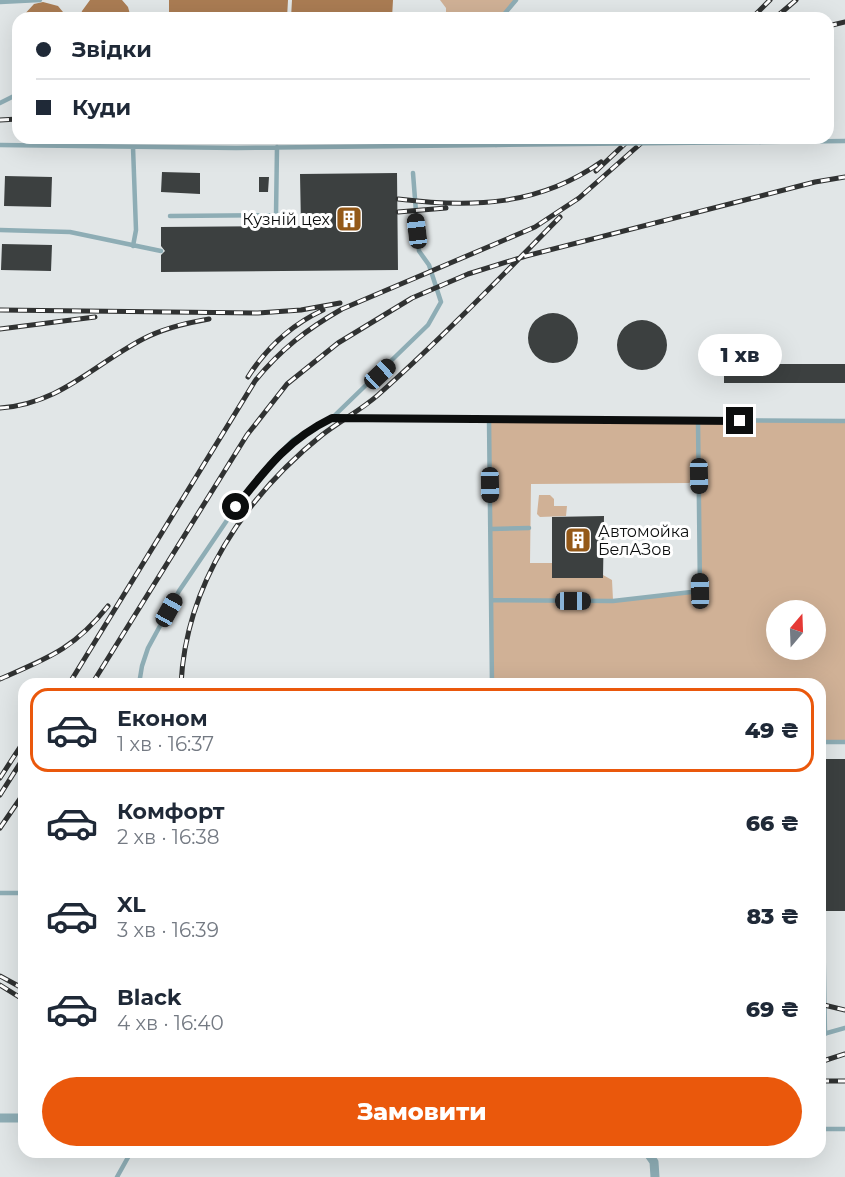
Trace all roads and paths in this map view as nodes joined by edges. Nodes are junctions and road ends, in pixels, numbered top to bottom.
1 (40, 0) edge
2 (516, 0) edge
3 (0, 2) edge
4 (506, 12) edge
5 (583, 144) edge
6 (0, 146) edge
7 (133, 147) junction
8 (278, 147) junction
9 (413, 173) dead end
10 (170, 216) dead end
11 (0, 230) edge
12 (133, 246) junction
13 (161, 251) dead end
14 (332, 418) junction
15 (489, 418) junction
16 (698, 421) junction
17 (845, 421) edge
18 (529, 528) dead end
19 (490, 529) junction
20 (491, 600) junction
21 (140, 678) edge
22 (492, 678) edge
23 (826, 742) edge
24 (845, 742) edge
25 (0, 893) edge
26 (18, 893) edge
27 (845, 1028) edge
28 (826, 1033) edge
29 (0, 1118) edge
30 (18, 1118) edge
31 (826, 1129) edge
32 (845, 1129) edge
33 (128, 1158) edge
34 (651, 1158) edge
35 (117, 1177) edge
36 (655, 1177) edge

1 - 3 lane
2 - 4 lane
5 - 8 lane, bridge
6 - 7 lane
7 - 8 lane
7 - 12 lane
8 - 10 lane
9 - 14 lane
11 - 12 lane
12 - 13 lane
14 - 15 lane
14 - 21 lane
15 - 16 lane
15 - 19 lane
16 - 17 lane
16 - 20 lane
18 - 19 lane
19 - 20 lane
20 - 22 lane
23 - 24 lane
25 - 26 lane
27 - 28 lane
29 - 30 street
31 - 32 lane
33 - 35 lane
34 - 36 street

